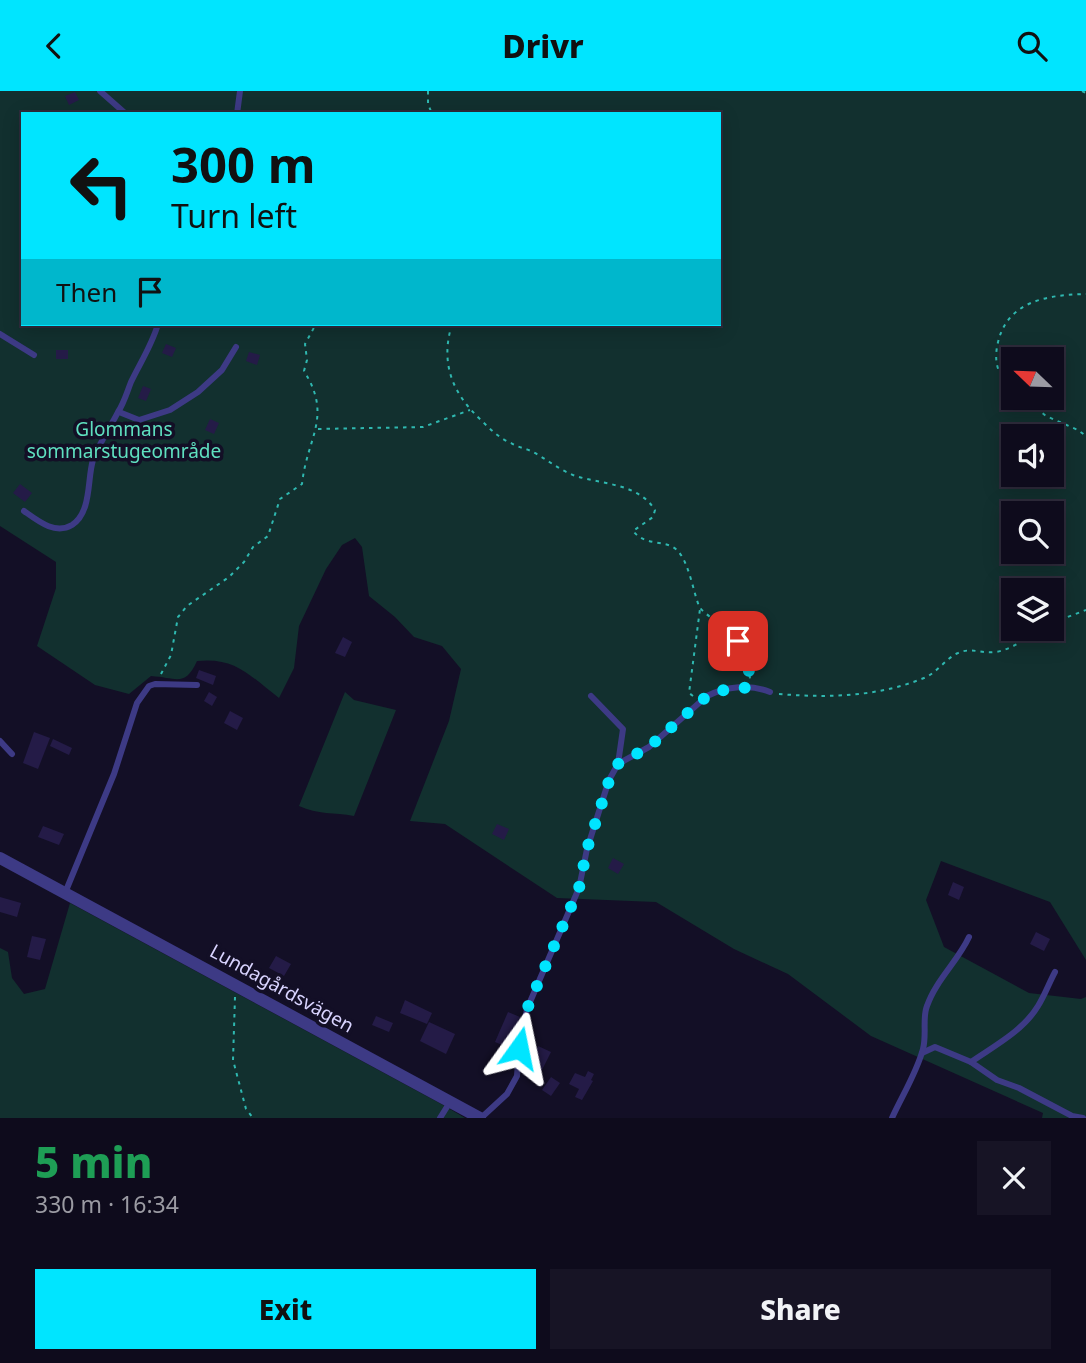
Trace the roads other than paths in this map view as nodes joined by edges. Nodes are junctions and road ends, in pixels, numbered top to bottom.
1 (100, 91) edge
2 (240, 91) edge
3 (124, 112) edge
4 (237, 112) edge
5 (157, 326) edge
6 (0, 334) edge
7 (236, 347) dead end
8 (34, 355) dead end
9 (118, 412) junction
10 (24, 511) dead end
11 (197, 685) dead end
12 (770, 692) road end
13 (591, 696) dead end
14 (0, 741) edge
15 (12, 754) dead end
16 (618, 764) junction
17 (0, 858) edge
18 (65, 893) junction
19 (969, 937) dead end
20 (1055, 972) dead end
21 (922, 1053) junction
22 (971, 1062) junction
23 (450, 1102) junction
24 (440, 1118) edge
25 (480, 1118) edge
26 (892, 1118) edge
27 (1083, 1118) edge

1 - 3 lane
2 - 4 lane
5 - 9 lane
6 - 8 lane
7 - 9 lane
9 - 10 lane
11 - 18 lane
12 - 16 lane
13 - 16 lane
14 - 15 lane
16 - 25 lane
17 - 18 street, Lundagårdsvägen
18 - 23 street, Lundagårdsvägen
19 - 21 lane
20 - 22 lane
21 - 22 lane
21 - 26 lane
22 - 27 lane
23 - 24 lane
23 - 25 street, Lundagårdsvägen

